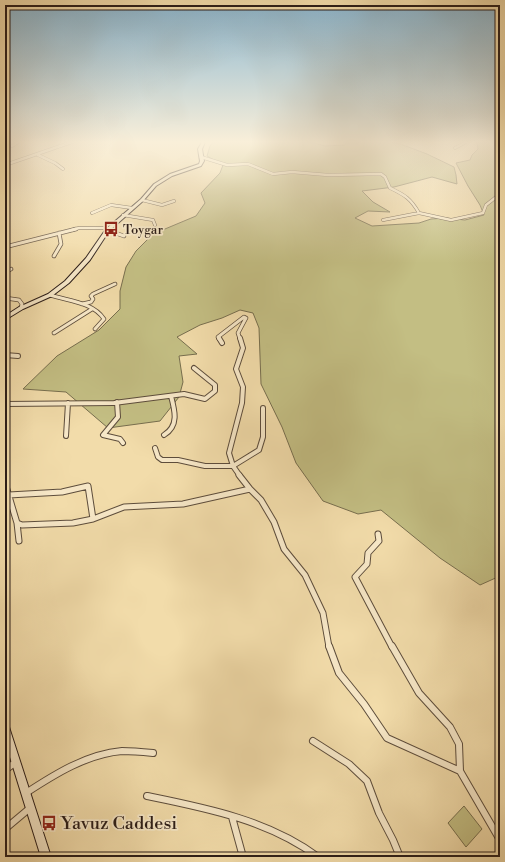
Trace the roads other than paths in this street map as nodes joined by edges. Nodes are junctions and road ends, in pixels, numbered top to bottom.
1 (159, 182) edge
2 (387, 182) edge
3 (500, 194) edge
4 (142, 200) junction
5 (174, 201) dead end
6 (132, 208) junction
7 (92, 213) dead end
8 (419, 214) junction
9 (123, 215) junction
10 (384, 220) dead end
11 (155, 224) dead end
12 (108, 229) junction
13 (59, 233) junction
14 (124, 236) dead end
15 (5, 247) edge
16 (54, 256) dead end
17 (11, 269) dead end
18 (5, 273) edge
19 (114, 284) dead end
20 (50, 295) junction
21 (5, 298) edge
22 (82, 304) junction
23 (21, 308) junction
24 (92, 309) junction
25 (5, 318) edge
26 (95, 329) dead end
27 (54, 333) dead end
28 (222, 343) dead end
29 (5, 355) edge
30 (18, 356) dead end
31 (194, 368) dead end
32 (171, 396) junction
33 (117, 402) junction
34 (68, 403) junction
35 (5, 404) edge
36 (263, 408) dead end
37 (164, 435) dead end
38 (66, 436) dead end
39 (123, 443) dead end
40 (155, 448) dead end
41 (233, 466) junction
42 (5, 483) edge
43 (250, 488) junction
44 (9, 495) junction
45 (93, 519) junction
46 (17, 523) junction
47 (378, 534) dead end
48 (19, 541) dead end
49 (5, 728) edge
50 (313, 741) dead end
51 (153, 753) dead end
52 (16, 762) junction
53 (5, 770) edge
54 (460, 771) junction
55 (26, 793) junction
56 (147, 796) dead end
57 (31, 808) junction
58 (232, 817) junction
59 (5, 829) edge
60 (500, 840) edge
61 (46, 857) edge
62 (243, 857) edge
63 (318, 857) edge
64 (400, 857) edge

1 - 4 main road
2 - 8 street
3 - 8 street
4 - 5 street
4 - 6 main road
6 - 7 street
6 - 9 main road
8 - 10 street
9 - 11 street
9 - 12 main road
12 - 13 street
12 - 14 street
12 - 20 main road
13 - 15 street
13 - 16 street
17 - 18 street
19 - 22 street
20 - 22 street
20 - 23 main road
21 - 23 street
22 - 24 street
23 - 25 main road
24 - 26 street
24 - 27 street
28 - 41 street
29 - 30 street
31 - 32 street
32 - 33 street
32 - 37 street
33 - 34 street
33 - 39 street
34 - 35 street
34 - 38 street
36 - 41 street
40 - 41 street
41 - 43 street
42 - 44 street
43 - 45 street
43 - 54 street
44 - 45 street
44 - 46 street
45 - 46 street
46 - 48 street
47 - 54 street
49 - 52 main road
50 - 64 street
51 - 55 street
52 - 53 street
52 - 55 main road
54 - 60 street
55 - 57 main road
56 - 58 street
57 - 59 street
57 - 61 main road
58 - 62 street
58 - 63 street

